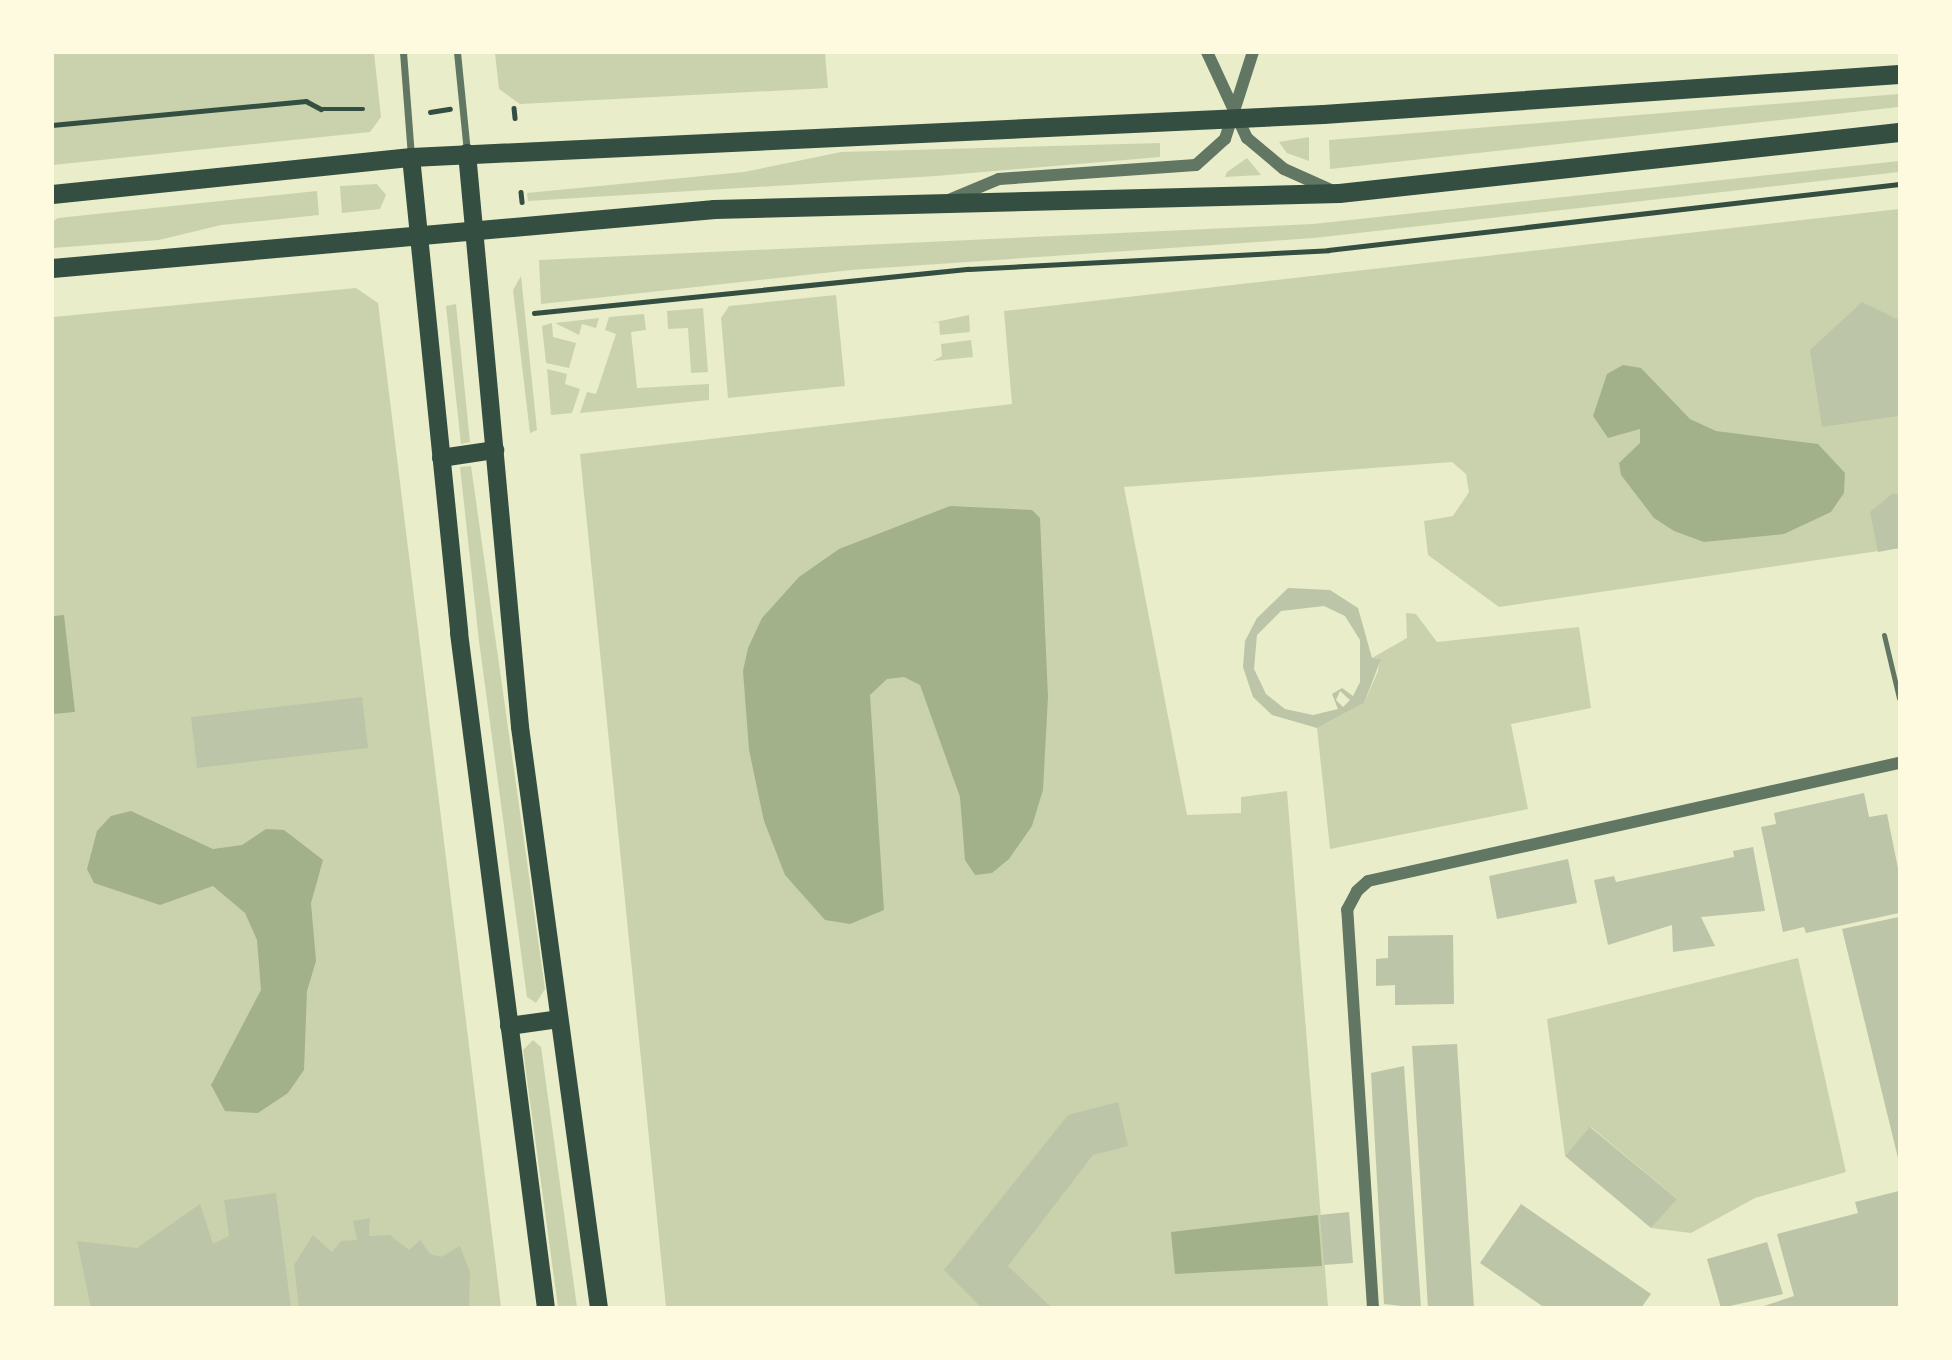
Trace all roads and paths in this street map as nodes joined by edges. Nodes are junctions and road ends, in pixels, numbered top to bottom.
1 (403, 52) edge
2 (457, 52) edge
3 (1207, 52) edge
4 (1253, 52) edge
5 (1899, 74) edge
6 (514, 108) dead end
7 (363, 109) dead end
8 (451, 109) dead end
9 (430, 112) dead end
10 (1236, 114) junction
11 (515, 118) dead end
12 (52, 125) edge
13 (1899, 132) edge
14 (467, 153) junction
15 (411, 157) junction
16 (1899, 184) edge
17 (521, 192) dead end
18 (1339, 193) junction
19 (52, 194) edge
20 (522, 202) dead end
21 (941, 203) junction
22 (475, 226) junction
23 (417, 231) junction
24 (52, 268) edge
25 (534, 313) dead end
26 (495, 450) junction
27 (441, 458) junction
28 (1884, 635) dead end
29 (1899, 698) edge
30 (1899, 763) edge
31 (559, 1018) junction
32 (509, 1027) junction
33 (546, 1307) edge
34 (599, 1307) edge
35 (1373, 1307) edge

1 - 15 street
2 - 14 street
3 - 10 street
4 - 10 street
5 - 10 highway
6 - 11 path
7 - 12 path
8 - 9 path
10 - 14 highway
10 - 18 street
10 - 21 street
13 - 18 highway
14 - 15 highway
14 - 22 main road
15 - 19 highway
15 - 23 main road
16 - 25 path
17 - 20 path
18 - 21 highway
21 - 22 highway
22 - 23 highway
22 - 26 main road
23 - 24 highway
23 - 27 main road
26 - 27 main road
26 - 31 main road
27 - 32 main road
28 - 29 lane
30 - 35 street
31 - 32 main road
31 - 34 main road
32 - 33 main road

